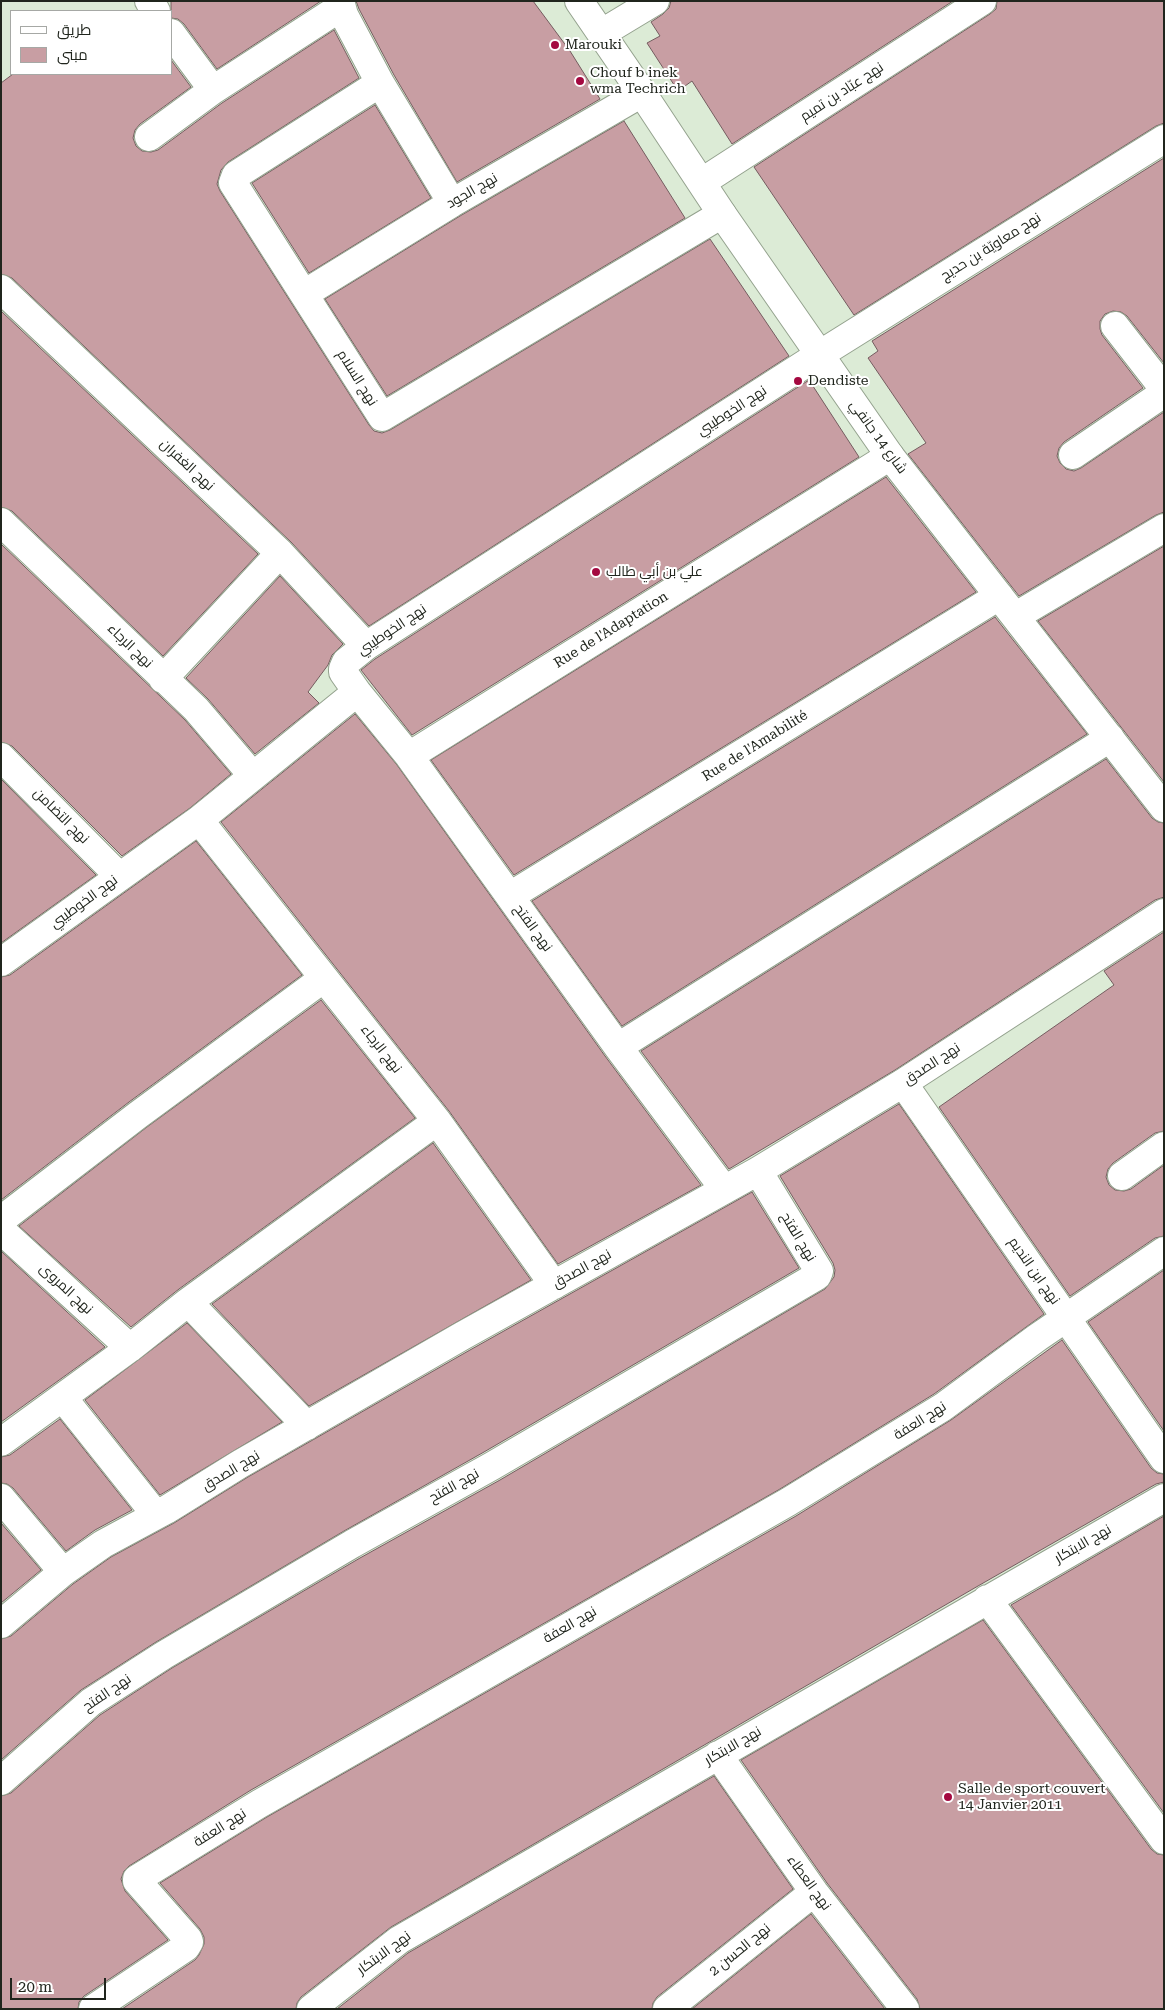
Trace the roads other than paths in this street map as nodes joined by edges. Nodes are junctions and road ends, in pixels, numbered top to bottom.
1 (579, 1) edge
2 (655, 1) edge
3 (982, 1) edge
4 (341, 4) edge
5 (602, 32) junction
6 (172, 34) edge
7 (380, 83) junction
8 (213, 90) junction
9 (642, 92) junction
10 (149, 137) dead end
11 (1164, 139) edge
12 (702, 182) junction
13 (452, 203) junction
14 (722, 214) junction
15 (1, 289) edge
16 (304, 294) junction
17 (1115, 326) dead end
18 (819, 355) junction
19 (1164, 389) edge
20 (1164, 393) edge
21 (1072, 455) dead end
22 (890, 456) junction
23 (1, 522) edge
24 (1164, 528) edge
25 (280, 552) junction
26 (1008, 606) junction
27 (366, 646) junction
28 (164, 679) junction
29 (357, 692) junction
30 (1110, 738) junction
31 (409, 756) junction
32 (1, 757) edge
33 (253, 776) junction
34 (1163, 805) edge
35 (199, 820) junction
36 (119, 876) junction
37 (510, 896) junction
38 (1164, 913) edge
39 (1, 962) edge
40 (324, 978) junction
41 (618, 1047) junction
42 (903, 1083) junction
43 (437, 1121) junction
44 (1164, 1146) edge
45 (758, 1171) junction
46 (1122, 1176) dead end
47 (724, 1189) junction
48 (1, 1220) edge
49 (1, 1230) edge
50 (1164, 1251) edge
51 (554, 1285) junction
52 (188, 1302) junction
53 (1067, 1318) junction
54 (130, 1348) junction
55 (63, 1398) junction
56 (307, 1426) junction
57 (1, 1442) edge
58 (1164, 1459) edge
59 (1, 1498) edge
60 (1164, 1498) edge
61 (156, 1515) junction
62 (63, 1572) junction
63 (987, 1599) junction
64 (1, 1624) edge
65 (718, 1755) junction
66 (1, 1781) edge
67 (1164, 1840) edge
68 (814, 1892) junction
69 (93, 2009) edge
70 (311, 2009) edge
71 (667, 2009) edge
72 (904, 2009) edge

1 - 5 street, شارع 14 جانفي
2 - 5 street
3 - 12 street, نهج عبّاد بن تميم
4 - 7 street
4 - 8 street
5 - 9 street, شارع 14 جانفي
6 - 8 street
7 - 13 street
7 - 16 street, نهج السلام
8 - 10 street
9 - 12 street, شارع 14 جانفي
9 - 13 street, نهج الجود
11 - 18 street, نهج معاويّة بن حديج
12 - 14 street, شارع 14 جانفي
13 - 16 street, نهج الجود
14 - 16 street, نهج السلام
14 - 18 street, شارع 14 جانفي
15 - 25 street, نهج الغفران
17 - 19 street
18 - 22 street, شارع 14 جانفي
18 - 27 street, نهج الخوطيبي
20 - 21 street
22 - 26 street, شارع 14 جانفي
22 - 31 street, Rue de l'Adaptation
23 - 28 street, نهج الرجاء
24 - 26 street, Rue de l'Amabilité
25 - 27 street, نهج الغفران
25 - 28 street
26 - 30 street, شارع 14 جانفي
26 - 37 street, Rue de l'Amabilité
27 - 29 street, نهج الخوطيبي
28 - 33 street, نهج الرجاء
29 - 31 street, نهج الفتح
29 - 33 street, نهج الخوطيبي
30 - 34 street, شارع 14 جانفي
30 - 41 street
31 - 37 street, نهج الفتح
32 - 36 street, نهج التضامن
33 - 35 street, نهج الخوطيبي
35 - 36 street, نهج الخوطيبي
35 - 40 street, نهج الرجاء
36 - 39 street, نهج الخوطيبي
37 - 41 street, نهج الفتح
38 - 42 street, نهج الصدق
40 - 43 street, نهج الرجاء
40 - 48 street
41 - 47 street, نهج الفتح
42 - 45 street, نهج الصدق
42 - 53 street, نهج ابن النديم
43 - 51 street, نهج الرجاء
43 - 52 street
44 - 46 street
45 - 47 street, نهج الصدق
45 - 66 street, نهج الفتح
47 - 51 street, نهج الصدق
49 - 54 street, نهج المروى
50 - 53 street, نهج العفة
51 - 56 street, نهج الصدق
52 - 54 street
52 - 56 street
53 - 58 street, نهج ابن النديم
53 - 69 street, نهج العفة
54 - 55 street
55 - 57 street
55 - 61 street
56 - 61 street, نهج الصدق
59 - 62 street
60 - 63 street, نهج الابتكار
61 - 62 street, نهج الصدق
62 - 64 street, نهج الصدق
63 - 65 street, نهج الابتكار
63 - 67 street
65 - 68 street, نهج العطاء
65 - 70 street, نهج الابتكار
68 - 71 street, نهج الحسن 2
68 - 72 street, نهج العطاء

